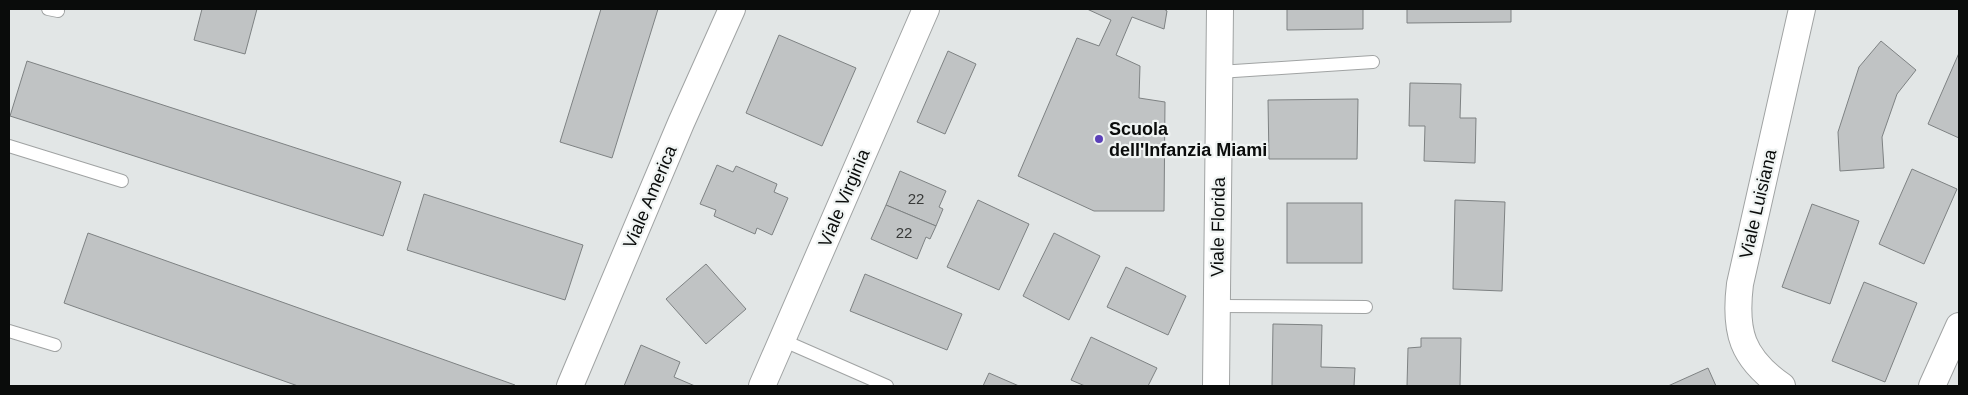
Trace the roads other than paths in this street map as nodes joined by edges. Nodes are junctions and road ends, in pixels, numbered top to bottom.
1 (732, 9) edge
2 (926, 9) edge
3 (1220, 9) edge
4 (1802, 9) edge
5 (1373, 62) dead end
6 (1219, 72) junction
7 (9, 146) edge
8 (122, 181) dead end
9 (1217, 306) junction
10 (1366, 307) dead end
11 (1959, 326) edge
12 (9, 331) edge
13 (782, 340) junction
14 (55, 345) dead end
15 (570, 386) edge
16 (762, 386) edge
17 (887, 386) edge
18 (1216, 386) edge
19 (1782, 386) edge
20 (1932, 386) edge

1 - 15 street, Viale America
2 - 13 street, Viale Virginia
3 - 6 street, Viale Florida
4 - 19 street, Viale Luisiana
5 - 6 lane
6 - 9 street, Viale Florida
7 - 8 lane
9 - 10 lane
9 - 18 street, Viale Florida
11 - 20 street
12 - 14 lane
13 - 16 street, Viale Virginia
13 - 17 lane

